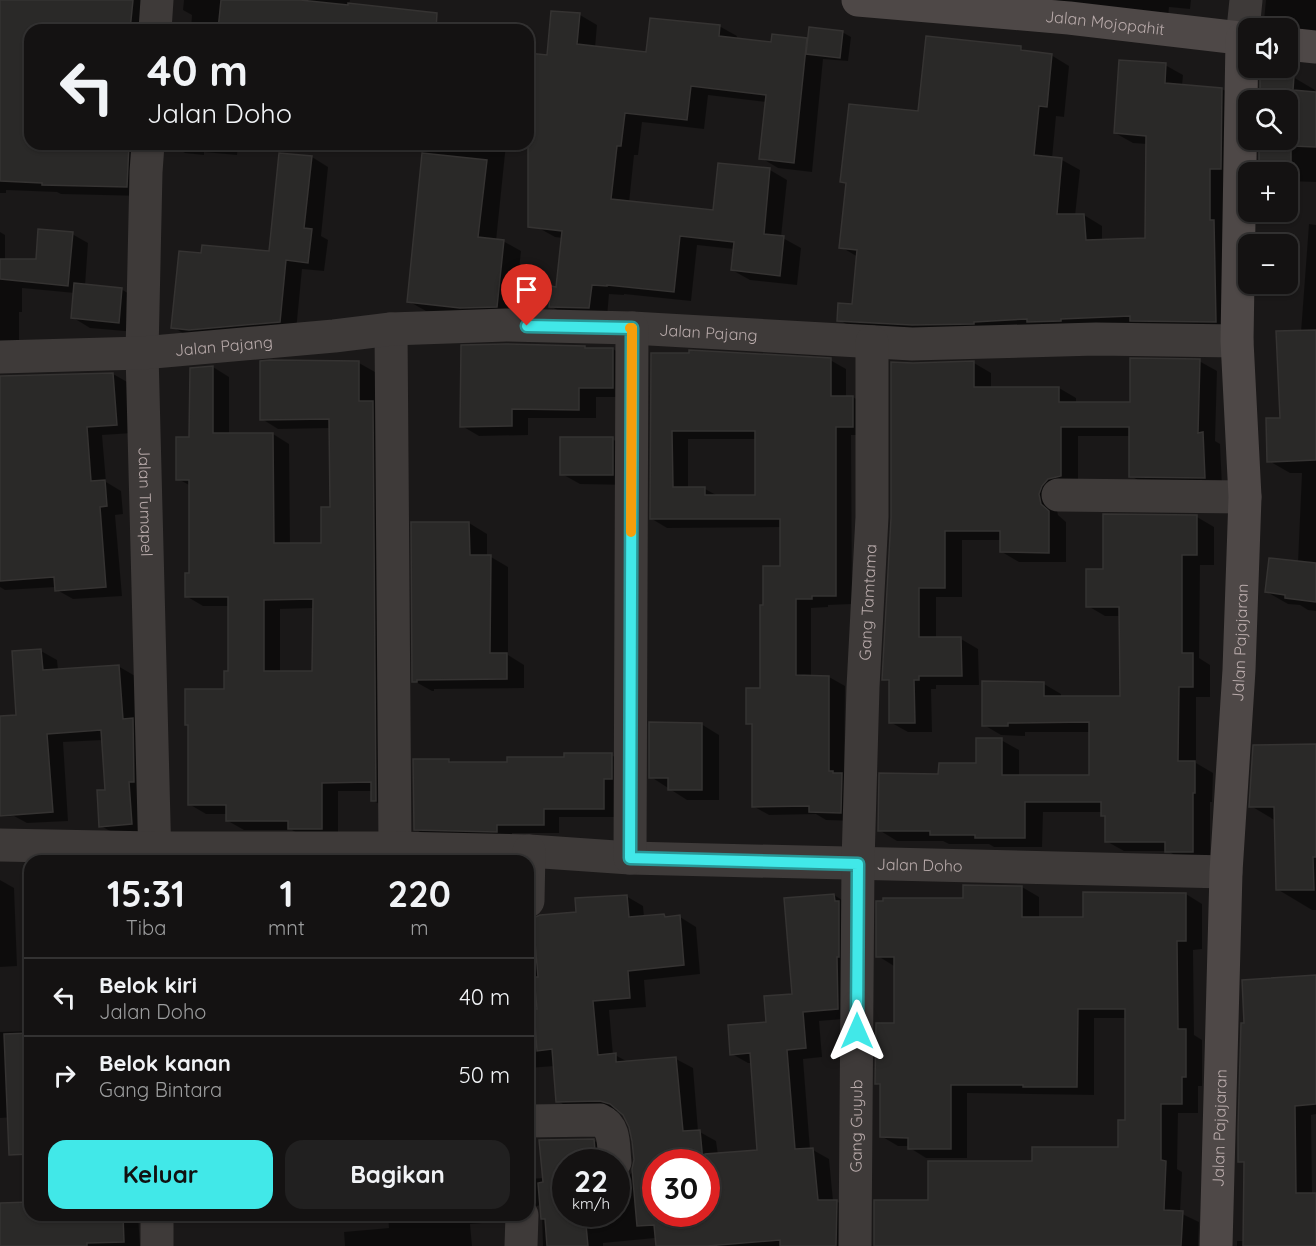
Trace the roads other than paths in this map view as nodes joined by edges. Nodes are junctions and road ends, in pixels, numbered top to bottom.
1 (157, 0) edge
2 (858, 0) edge
3 (1246, 0) edge
4 (1070, 9) edge
5 (1246, 18) edge
6 (155, 24) edge
7 (1238, 38) edge
8 (1298, 45) edge
9 (1316, 47) edge
10 (1244, 78) edge
11 (148, 150) edge
12 (632, 328) junction
13 (391, 329) junction
14 (1237, 341) junction
15 (872, 342) junction
16 (142, 352) junction
17 (0, 357) edge
18 (1058, 495) dead end
19 (1245, 497) junction
20 (0, 844) edge
21 (394, 848) junction
22 (529, 851) junction
23 (155, 854) edge
24 (334, 854) edge
25 (529, 855) edge
26 (630, 858) junction
27 (858, 864) junction
28 (1226, 872) junction
29 (534, 1121) edge
30 (614, 1149) edge
31 (156, 1221) edge
32 (522, 1221) edge
33 (157, 1246) edge
34 (521, 1246) edge
35 (855, 1246) edge
36 (1216, 1246) edge

1 - 6 street
2 - 4 street, Jalan Mojopahit
3 - 5 street
4 - 7 street, Jalan Mojopahit
8 - 9 street
10 - 14 street, Jalan Pajajaran
11 - 16 street, Jalan Tumapel
12 - 13 street, Jalan Pajang
12 - 15 street, Jalan Pajang
12 - 26 street
13 - 16 street, Jalan Pajang
13 - 21 street
14 - 15 street, Jalan Pajang
14 - 19 street, Jalan Pajajaran
15 - 27 street, Gang Tamtama
16 - 17 street, Jalan Pajang
16 - 23 street, Jalan Tumapel
18 - 19 street
19 - 28 street, Jalan Pajajaran
20 - 23 street, Jalan Doho
21 - 22 street, Jalan Doho
21 - 24 street, Jalan Doho
22 - 25 street
22 - 26 street, Jalan Doho
23 - 24 street, Jalan Doho
26 - 27 street, Jalan Doho
27 - 28 street, Jalan Doho
27 - 35 street, Gang Guyub
28 - 36 street, Jalan Pajajaran
29 - 30 street
31 - 33 street
32 - 34 street

